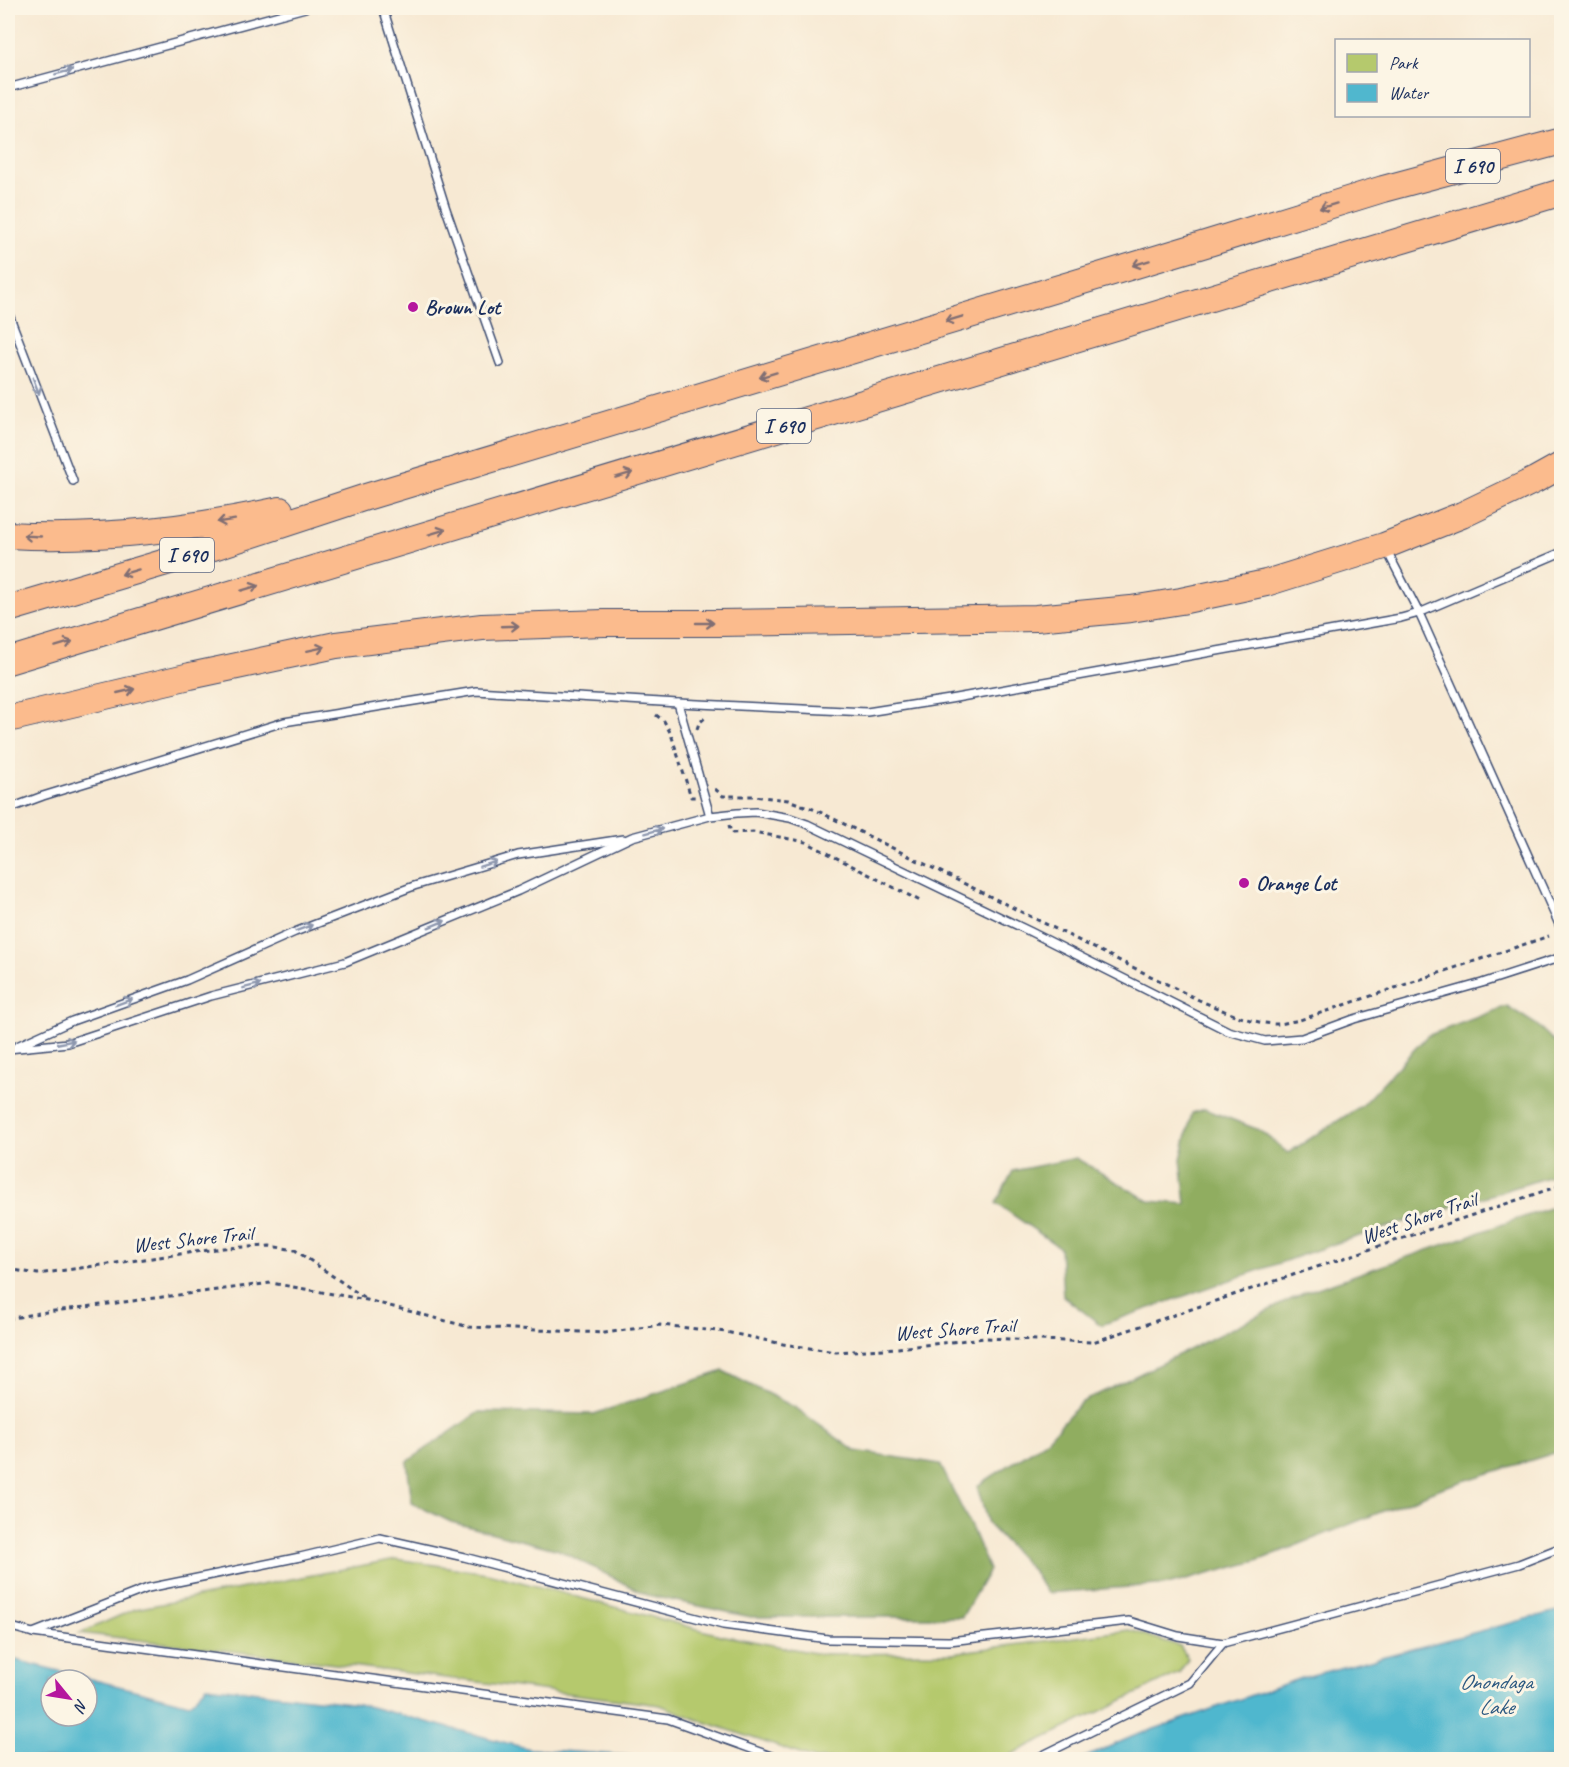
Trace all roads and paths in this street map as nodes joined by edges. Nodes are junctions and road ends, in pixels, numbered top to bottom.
1 (305, 8) edge
2 (382, 8) edge
3 (8, 88) edge
4 (1562, 123) edge
5 (1562, 141) edge
6 (1383, 189) junction
7 (1562, 192) edge
8 (8, 312) edge
9 (500, 363) dead end
10 (1562, 465) edge
11 (73, 481) dead end
12 (366, 497) junction
13 (8, 535) edge
14 (1384, 546) junction
15 (1562, 552) edge
16 (8, 609) edge
17 (1419, 613) junction
18 (8, 661) edge
19 (678, 703) junction
20 (8, 719) edge
21 (723, 796) dead end
22 (729, 796) dead end
23 (8, 809) edge
24 (727, 814) junction
25 (710, 816) junction
26 (632, 837) junction
27 (920, 901) dead end
28 (1562, 931) edge
29 (1549, 936) dead end
30 (1562, 957) edge
31 (10, 1048) edge
32 (1562, 1185) edge
33 (8, 1269) edge
34 (367, 1300) junction
35 (8, 1319) edge
36 (1562, 1547) edge
37 (8, 1626) edge
38 (33, 1634) junction
39 (1223, 1643) junction
40 (782, 1760) edge
41 (1033, 1760) edge

3 -> 1 lane
2 - 9 lane
4 - 6 highway
5 - 6 highway, I 690
6 -> 12 highway, I 690
18 -> 7 highway, I 690
8 -> 11 lane
10 - 14 highway
12 -> 13 highway
12 -> 16 highway, I 690
14 - 17 lane
20 -> 14 highway
15 - 17 lane
17 - 19 lane
17 - 28 lane
19 - 23 lane
19 - 25 lane
21 - 24 path
22 - 29 path
24 - 25 lane
24 - 27 path
24 - 30 lane
26 -> 25 lane
31 -> 26 lane
31 -> 26 lane
32 - 34 path, West Shore Trail
33 - 34 path, West Shore Trail
34 - 35 path, West Shore Trail
36 - 39 lane
37 - 38 lane
38 - 39 lane
38 - 40 lane
39 - 41 lane

